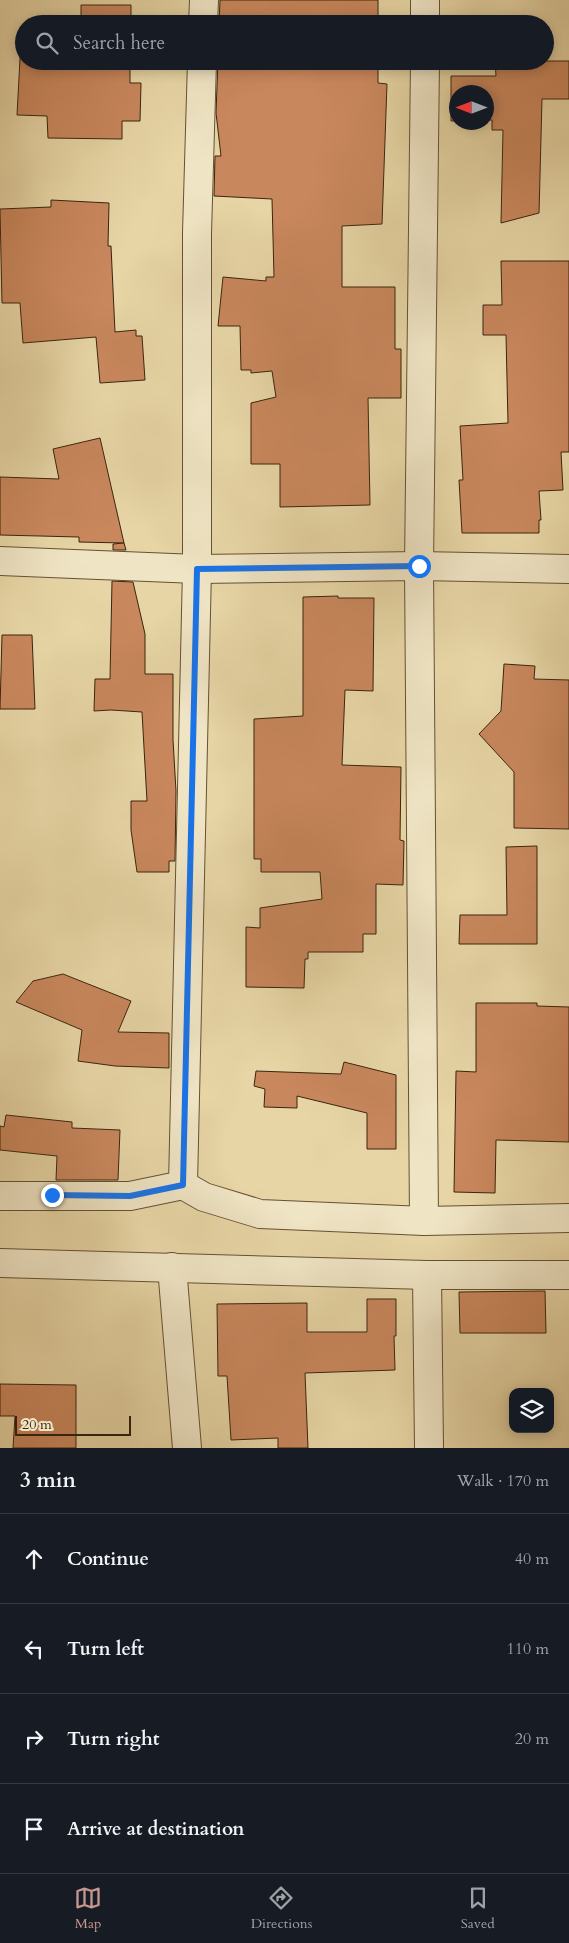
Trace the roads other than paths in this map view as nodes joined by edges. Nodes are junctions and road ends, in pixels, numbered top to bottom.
1 (204, 0) edge
2 (425, 0) edge
3 (203, 15) edge
4 (425, 15) edge
5 (202, 70) edge
6 (425, 70) edge
7 (0, 561) edge
8 (419, 566) junction
9 (197, 569) junction
10 (569, 569) edge
11 (183, 1185) junction
12 (0, 1196) edge
13 (569, 1218) edge
14 (424, 1221) junction
15 (0, 1263) edge
16 (172, 1267) junction
17 (427, 1275) junction
18 (569, 1275) edge
19 (187, 1448) edge
20 (430, 1448) edge

1 - 3 street
2 - 4 street
5 - 9 street
6 - 8 street
7 - 9 street
8 - 9 street
8 - 10 street
8 - 14 street
9 - 11 street
11 - 12 street
11 - 14 street
13 - 14 street
15 - 16 street
16 - 17 street
16 - 19 street
17 - 18 street
17 - 20 street

